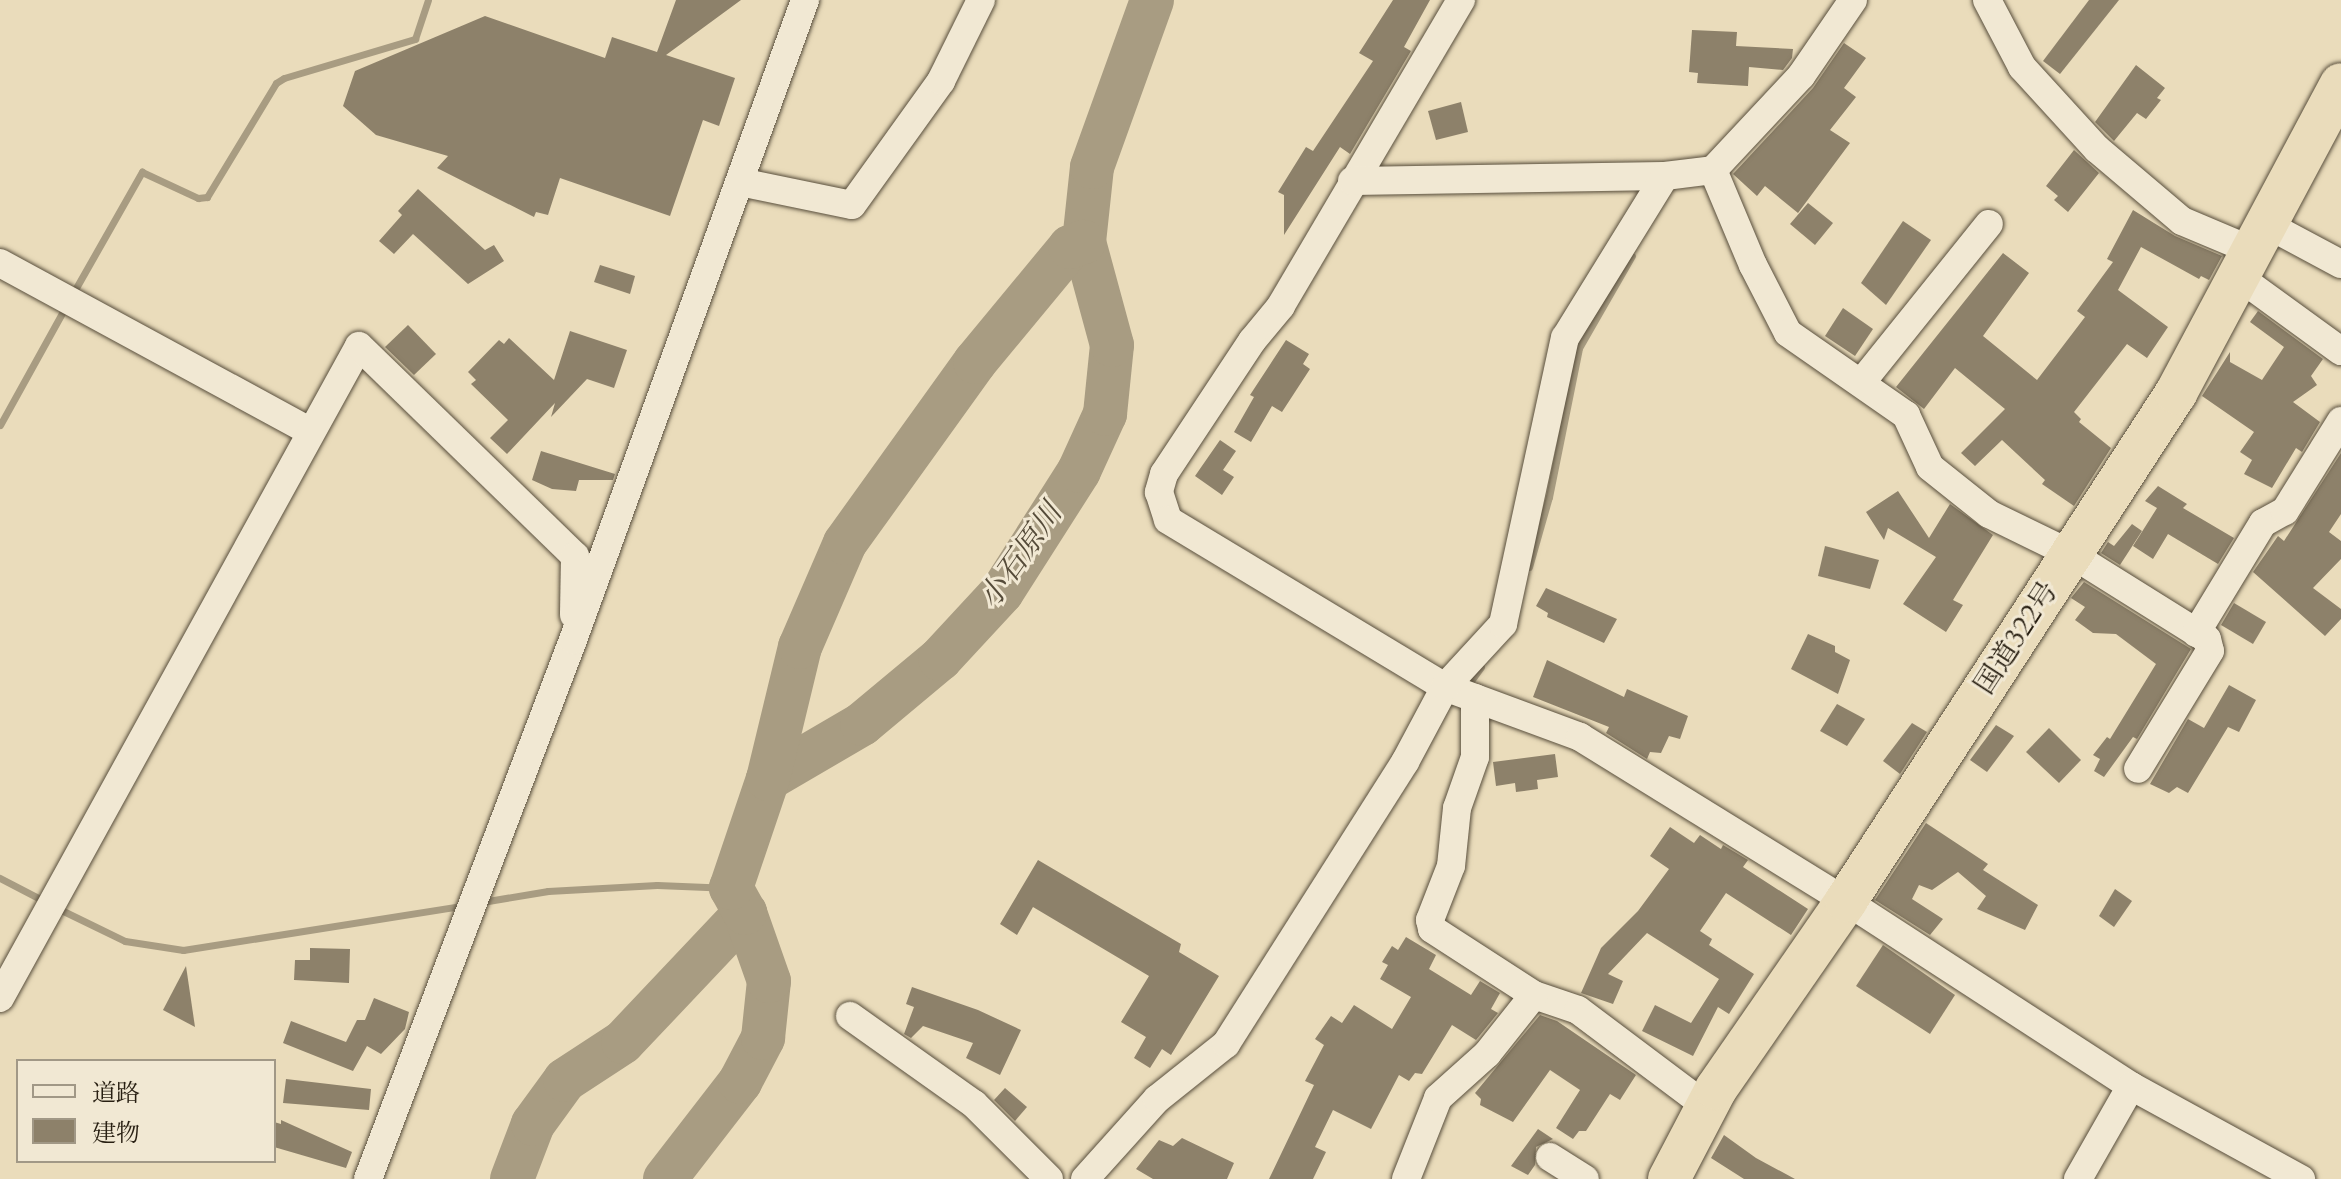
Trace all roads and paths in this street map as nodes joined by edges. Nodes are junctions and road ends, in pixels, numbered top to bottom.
1 (805, 0) edge
2 (981, 0) edge
3 (1461, 0) edge
4 (1853, 0) edge
5 (1987, 0) edge
6 (2341, 84) edge
7 (1715, 175) junction
8 (1665, 176) junction
9 (1352, 181) junction
10 (740, 182) junction
11 (1989, 224) dead end
12 (2253, 251) junction
13 (0, 263) edge
14 (2341, 264) edge
15 (2341, 351) edge
16 (1861, 383) junction
17 (2341, 421) edge
18 (309, 431) junction
19 (2071, 554) junction
20 (2196, 633) junction
21 (573, 640) junction
22 (1460, 693) junction
23 (2138, 769) dead end
24 (1846, 901) junction
25 (1534, 995) junction
26 (0, 998) edge
27 (850, 1016) dead end
28 (2131, 1086) junction
29 (1707, 1107) junction
30 (1550, 1157) dead end
31 (368, 1179) edge
32 (1049, 1179) edge
33 (1085, 1179) edge
34 (1406, 1179) edge
35 (1585, 1179) edge
36 (1669, 1179) edge
37 (2078, 1179) edge
38 (2301, 1179) edge

1 - 10 street
2 - 10 street
3 - 9 street
4 - 7 street
5 - 12 street
6 - 12 highway, 国道322号
7 - 8 street
7 - 16 street
8 - 9 street
8 - 22 street
9 - 22 street
10 - 21 street
11 - 16 street
12 - 14 street
12 - 15 street
12 - 19 highway, 国道322号
13 - 18 street
16 - 19 street
17 - 20 street
18 - 21 street
18 - 26 street
19 - 20 street
19 - 24 highway, 国道322号
20 - 23 street
21 - 31 street
22 - 24 street
22 - 25 street
22 - 33 street
24 - 28 street
24 - 29 highway, 国道322号
25 - 29 street
25 - 34 street
27 - 32 street
28 - 37 street
28 - 38 street
29 - 36 highway, 国道322号
30 - 35 street

